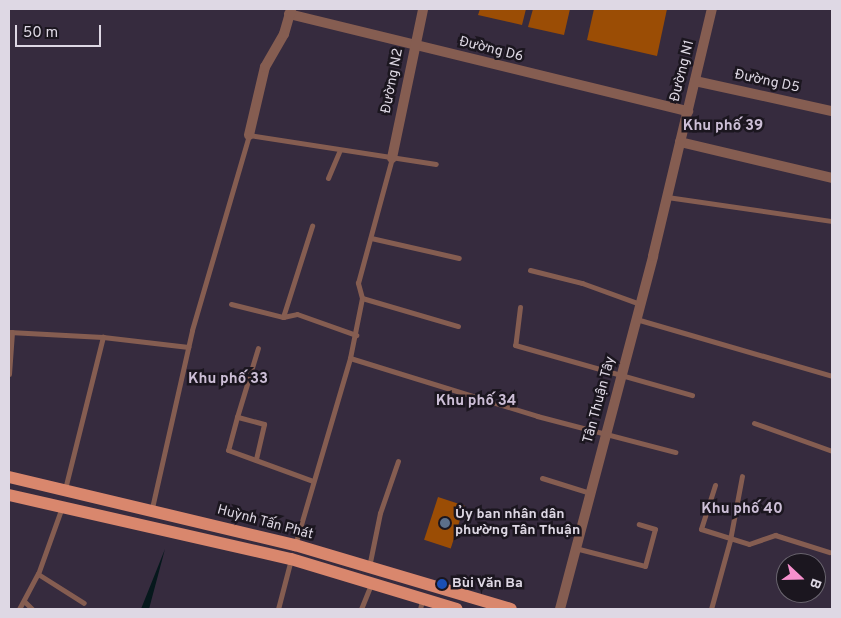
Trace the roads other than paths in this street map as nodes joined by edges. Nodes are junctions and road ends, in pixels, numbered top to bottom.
1 (423, 9) edge
2 (712, 9) edge
3 (290, 11) edge
4 (414, 45) junction
5 (695, 80) junction
6 (688, 111) junction
7 (832, 111) edge
8 (249, 135) junction
9 (680, 142) junction
10 (340, 150) junction
11 (392, 158) junction
12 (436, 164) dead end
13 (328, 178) dead end
14 (832, 178) edge
15 (667, 197) junction
16 (832, 221) edge
17 (312, 226) dead end
18 (371, 238) junction
19 (459, 258) dead end
20 (530, 270) dead end
21 (362, 298) junction
22 (231, 304) dead end
23 (640, 304) junction
24 (520, 307) dead end
25 (283, 317) junction
26 (636, 318) junction
27 (458, 326) dead end
28 (10, 332) edge
29 (356, 334) junction
30 (103, 337) junction
31 (188, 347) junction
32 (258, 348) dead end
33 (350, 358) junction
34 (9, 374) edge
35 (832, 376) edge
36 (621, 377) junction
37 (692, 395) dead end
38 (237, 417) junction
39 (754, 423) dead end
40 (606, 432) junction
41 (832, 451) edge
42 (675, 452) dead end
43 (256, 459) junction
44 (398, 461) dead end
45 (742, 476) dead end
46 (9, 477) edge
47 (542, 478) dead end
48 (313, 480) junction
49 (38, 483) junction
50 (715, 485) dead end
51 (65, 489) junction
52 (590, 493) junction
53 (9, 494) edge
54 (34, 500) junction
55 (62, 506) junction
56 (152, 508) junction
57 (639, 524) dead end
58 (730, 540) junction
59 (295, 545) junction
60 (575, 548) junction
61 (829, 552) dead end
62 (291, 559) junction
63 (369, 568) junction
64 (38, 574) junction
65 (371, 584) junction
66 (25, 602) junction
67 (84, 603) dead end
68 (421, 604) edge
69 (18, 609) edge
70 (32, 609) edge
71 (278, 609) edge
72 (361, 609) edge
73 (457, 609) edge
74 (511, 609) edge
75 (560, 609) edge
76 (711, 609) edge

1 - 4 street, Đường N2
2 - 5 street, Đường N1
3 - 4 street, Đường D6
3 - 8 street
4 - 6 street, Đường D6
4 - 11 street, Đường N2
5 - 6 street, Đường N1
5 - 7 street, Đường D5
6 - 9 street, Đường N1
8 - 10 lane
8 - 31 lane
9 - 14 street
9 - 15 street, Đường N1
10 - 11 lane
10 - 13 lane
11 - 12 lane
11 - 18 lane
15 - 16 lane
15 - 23 street, Tân Thuận Tây
17 - 25 lane
18 - 19 lane
18 - 21 lane
20 - 23 lane
21 - 27 lane
21 - 29 lane
22 - 25 lane
23 - 26 street, Tân Thuận Tây
24 - 36 lane
25 - 29 lane
26 - 35 lane
26 - 36 street, Tân Thuận Tây
28 - 30 lane
28 - 34 lane
29 - 33 lane
30 - 31 lane
30 - 51 lane
31 - 56 lane
32 - 38 lane
33 - 40 lane
33 - 48 lane
36 - 37 lane
36 - 40 street, Tân Thuận Tây
38 - 43 lane
38 - 43 lane
39 - 41 lane
40 - 42 lane
40 - 52 street, Tân Thuận Tây
43 - 48 lane
44 - 63 lane
45 - 58 lane
46 - 49 main road, Huỳnh Tấn Phát
47 - 52 lane
48 - 59 lane
49 - 51 main road, Huỳnh Tấn Phát
49 - 54 main road
50 - 58 lane
51 - 56 main road, Huỳnh Tấn Phát
52 - 60 street, Tân Thuận Tây
53 - 54 main road, Huỳnh Tấn Phát
54 - 55 main road, Huỳnh Tấn Phát
55 - 62 main road, Huỳnh Tấn Phát
55 - 64 lane
56 - 59 main road, Huỳnh Tấn Phát
57 - 60 lane
58 - 61 lane
58 - 76 lane
59 - 62 main road
59 - 63 main road, Huỳnh Tấn Phát
60 - 75 street, Tân Thuận Tây
62 - 65 main road, Huỳnh Tấn Phát
62 - 71 lane
63 - 74 main road, Huỳnh Tấn Phát
64 - 66 lane
64 - 67 lane
65 - 68 main road, Huỳnh Tấn Phát
65 - 72 lane
66 - 69 lane
66 - 70 lane
68 - 73 main road, Huỳnh Tấn Phát

